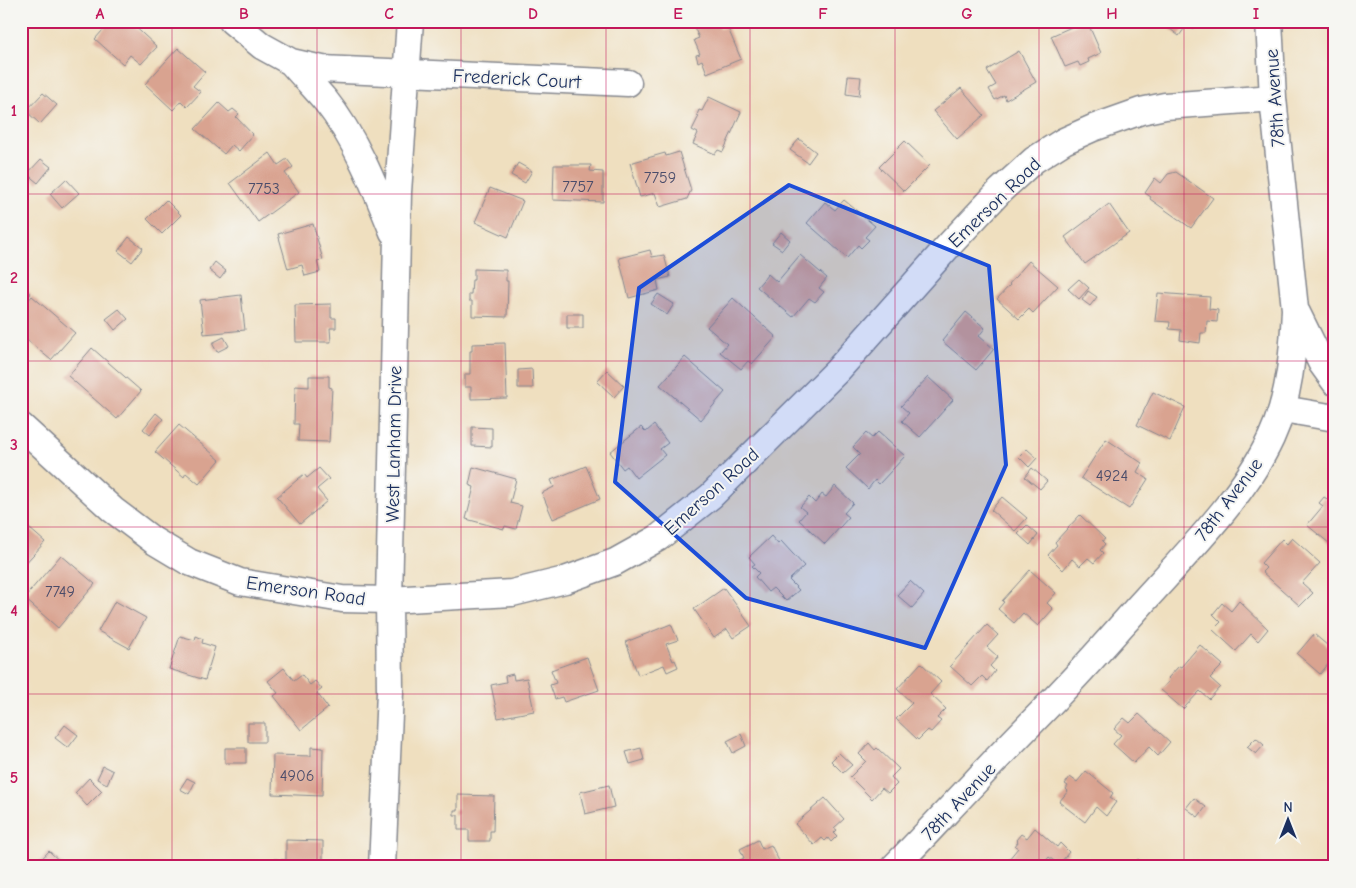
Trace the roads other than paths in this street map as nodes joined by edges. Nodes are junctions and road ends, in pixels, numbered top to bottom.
1 (232, 21) edge
2 (410, 21) edge
3 (1269, 21) edge
4 (291, 62) junction
5 (406, 73) junction
6 (628, 83) dead end
7 (1273, 98) junction
8 (398, 243) junction
9 (1295, 309) junction
10 (1335, 382) edge
11 (1283, 409) junction
12 (1335, 418) edge
13 (21, 426) edge
14 (389, 600) junction
15 (382, 867) edge
16 (894, 867) edge

1 - 4 street
2 - 5 street, West Lanham Drive
3 - 7 street, 78th Avenue
4 - 5 street, Frederick Court
4 - 8 street
5 - 6 street, Frederick Court
5 - 8 street, West Lanham Drive
7 - 9 street, 78th Avenue
7 - 14 street, Emerson Road
8 - 14 street, West Lanham Drive
9 - 10 street
9 - 11 street, 78th Avenue
11 - 12 street
11 - 16 street, 78th Avenue
13 - 14 street, Emerson Road
14 - 15 street, West Lanham Drive

